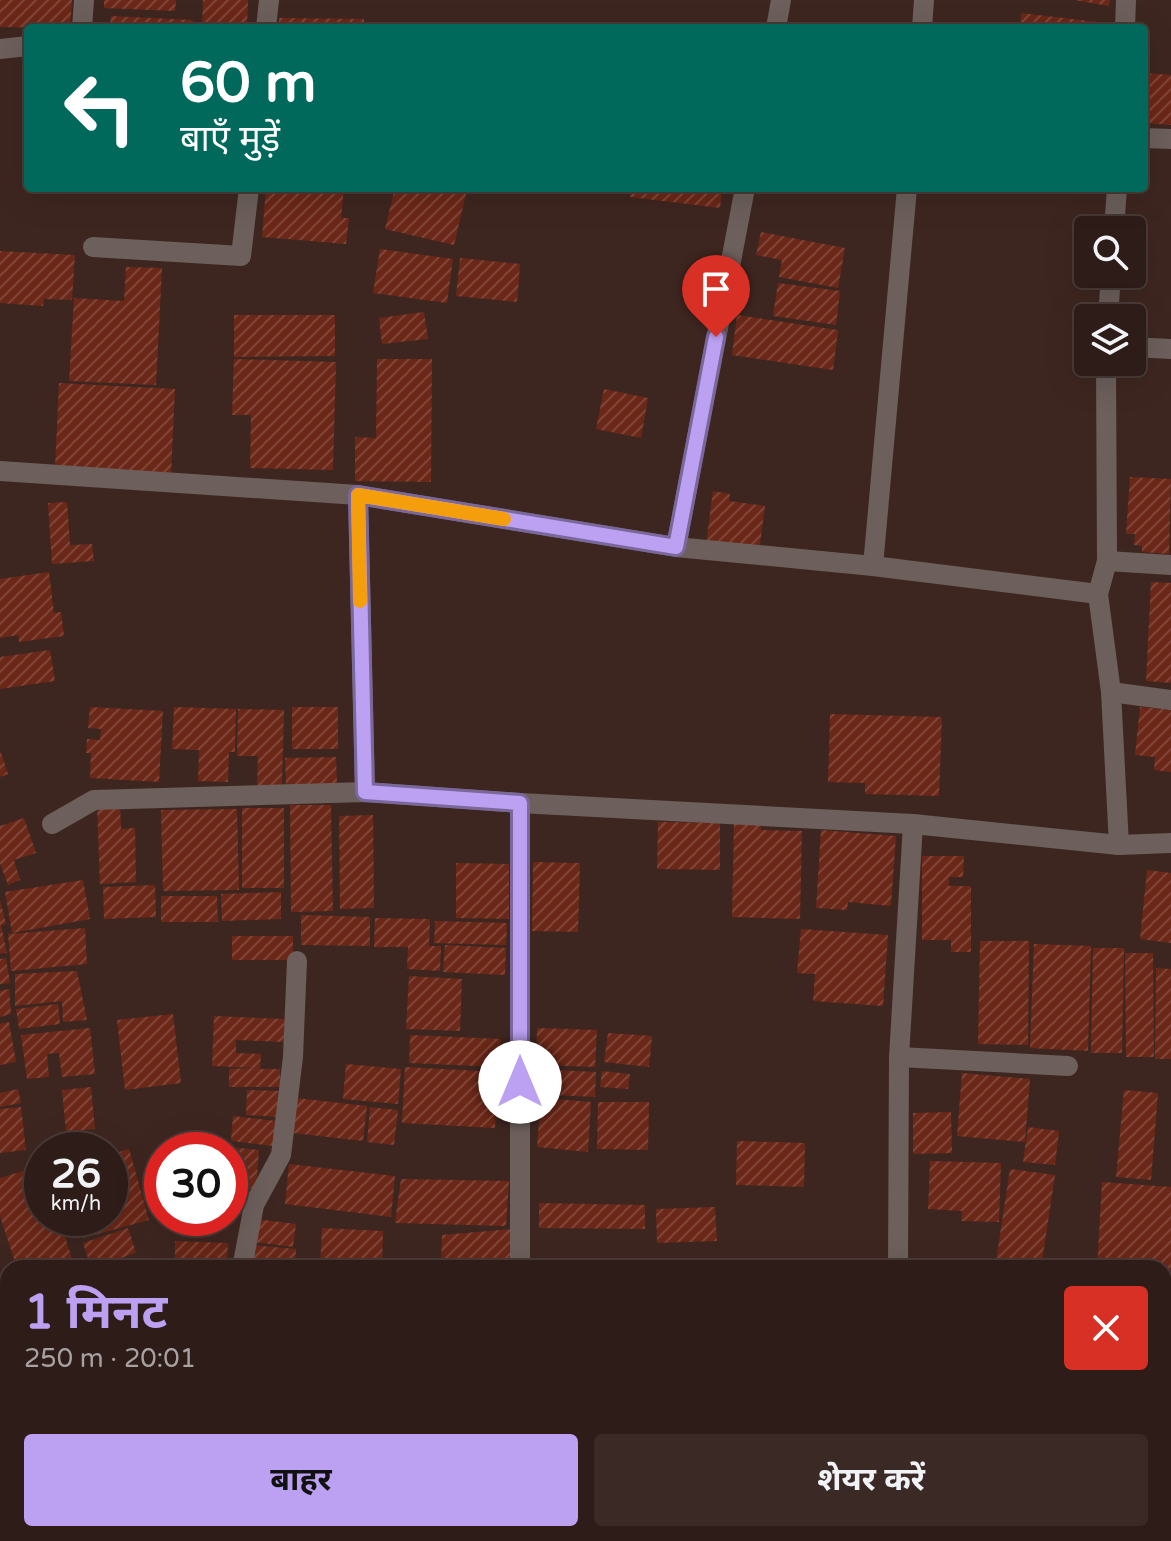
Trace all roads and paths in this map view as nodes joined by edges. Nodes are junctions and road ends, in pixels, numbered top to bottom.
1 (84, 0) edge
2 (269, 0) edge
3 (781, 0) edge
4 (924, 0) edge
5 (1126, 0) edge
6 (82, 24) edge
7 (266, 24) edge
8 (777, 24) edge
9 (922, 24) edge
10 (1125, 24) edge
11 (24, 46) edge
12 (0, 49) edge
13 (1148, 138) edge
14 (1171, 139) edge
15 (249, 192) edge
16 (744, 192) edge
17 (907, 192) edge
18 (1117, 192) edge
19 (1115, 216) edge
20 (93, 247) dead end
21 (1146, 348) edge
22 (1171, 349) edge
23 (1106, 376) edge
24 (0, 471) edge
25 (358, 495) junction
26 (676, 547) junction
27 (1107, 561) junction
28 (1171, 565) edge
29 (873, 566) junction
30 (1098, 594) junction
31 (1111, 692) junction
32 (1171, 700) edge
33 (365, 792) junction
34 (520, 803) junction
35 (52, 824) dead end
36 (913, 824) junction
37 (1171, 843) edge
38 (1119, 845) junction
39 (297, 961) dead end
40 (899, 1057) junction
41 (1068, 1066) dead end
42 (244, 1260) edge
43 (520, 1260) edge
44 (898, 1260) edge

1 - 6 street
2 - 7 street
3 - 8 street
4 - 9 street
5 - 10 street
11 - 12 street
13 - 14 street
15 - 20 street
16 - 26 street
17 - 29 street
18 - 19 street
21 - 22 street
23 - 27 street
24 - 25 street
25 - 26 street
25 - 33 street
26 - 29 street
27 - 28 street
27 - 30 street
29 - 30 street
30 - 31 street
31 - 32 street
31 - 38 street
33 - 34 street
33 - 35 street
34 - 36 street
34 - 43 street
36 - 38 street
36 - 40 street
37 - 38 street
39 - 42 street
40 - 41 street
40 - 44 street

